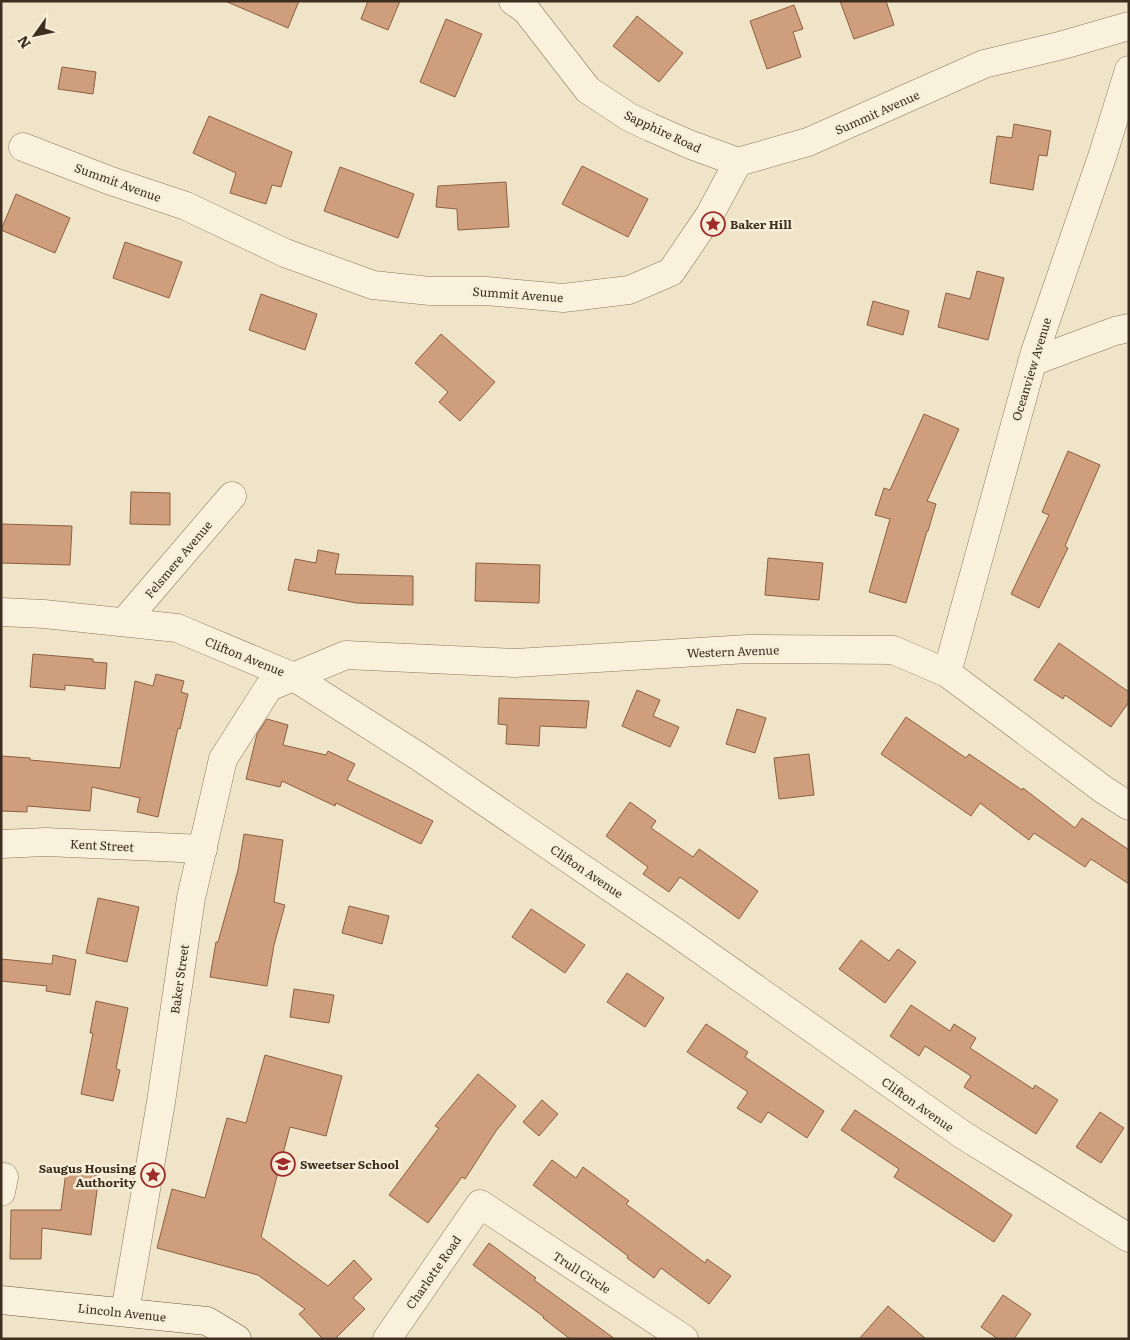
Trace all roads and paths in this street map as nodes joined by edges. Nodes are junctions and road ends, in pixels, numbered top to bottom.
1 (513, 1) edge
2 (1129, 26) edge
3 (1129, 70) edge
4 (23, 147) dead end
5 (738, 162) junction
6 (1129, 328) edge
7 (1032, 362) junction
8 (232, 496) dead end
9 (1, 612) edge
10 (124, 622) junction
11 (947, 673) junction
12 (294, 677) junction
13 (1129, 806) edge
14 (1, 844) edge
15 (203, 849) junction
16 (480, 1204) joint
17 (1129, 1238) edge
18 (1, 1300) edge
19 (125, 1312) junction
20 (237, 1339) edge
21 (387, 1339) edge
22 (684, 1339) edge

1 - 5 street, Sapphire Road
2 - 5 street, Summit Avenue
3 - 7 street, Oceanview Avenue
4 - 5 street, Summit Avenue
6 - 7 street
7 - 11 street, Oceanview Avenue
8 - 10 street, Felsmere Avenue
9 - 10 street, Clifton Avenue
10 - 12 street, Clifton Avenue
11 - 12 street, Western Avenue
11 - 13 street, Western Avenue
12 - 15 street, Baker Street
12 - 17 street, Clifton Avenue
14 - 15 street, Kent Street
15 - 19 street, Baker Street
16 - 21 street, Charlotte Road
16 - 22 street, Trull Circle
18 - 19 street, Lincoln Avenue
19 - 20 street, Lincoln Avenue

